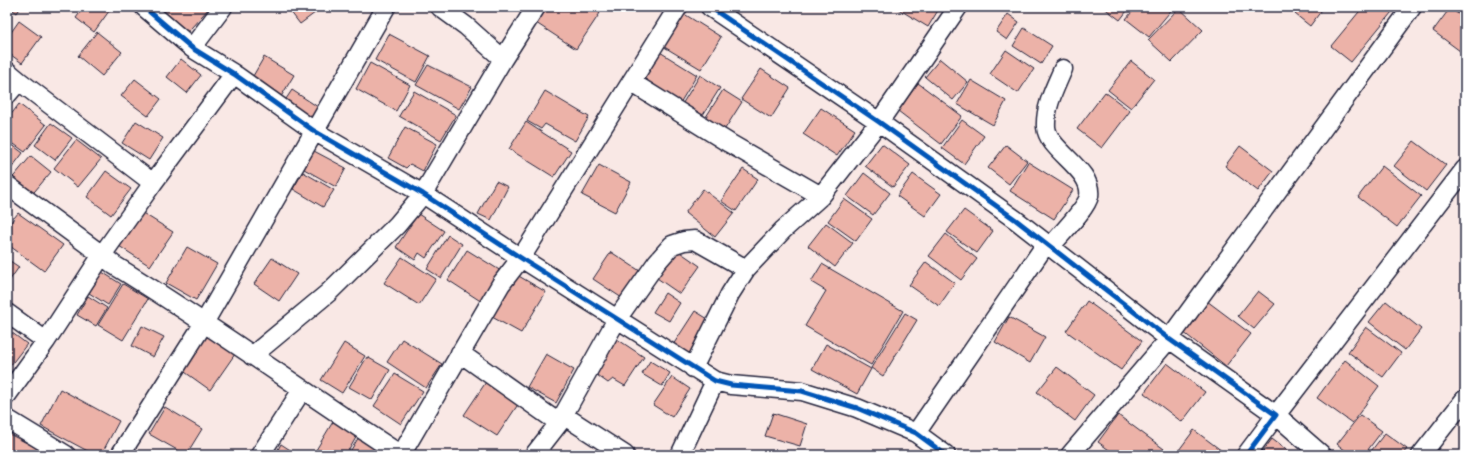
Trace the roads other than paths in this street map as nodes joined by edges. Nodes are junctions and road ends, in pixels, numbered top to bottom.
1 (144, 7) edge
2 (223, 7) edge
3 (386, 7) edge
4 (440, 7) edge
5 (536, 7) edge
6 (678, 7) edge
7 (710, 7) edge
8 (958, 7) edge
9 (1412, 7) edge
10 (192, 48) junction
11 (503, 59) junction
12 (1063, 69) dead end
13 (234, 74) junction
14 (13, 76) edge
15 (632, 82) junction
16 (7, 95) edge
17 (879, 122) junction
18 (314, 131) junction
19 (1465, 170) edge
20 (153, 183) junction
21 (7, 186) edge
22 (423, 194) junction
23 (821, 196) junction
24 (1048, 245) junction
25 (102, 255) junction
26 (521, 258) junction
27 (746, 269) junction
28 (7, 313) edge
29 (617, 319) junction
30 (204, 323) junction
31 (1169, 339) junction
32 (46, 341) junction
33 (460, 353) junction
34 (252, 356) junction
35 (693, 368) junction
36 (715, 381) junction
37 (302, 390) junction
38 (7, 395) edge
39 (1465, 399) edge
40 (1276, 415) junction
41 (561, 419) junction
42 (7, 420) edge
43 (916, 433) junction
44 (66, 455) edge
45 (120, 455) edge
46 (260, 455) edge
47 (401, 455) edge
48 (534, 455) edge
49 (625, 455) edge
50 (680, 455) edge
51 (946, 455) edge
52 (1070, 455) edge
53 (1246, 455) edge
54 (1322, 455) edge
55 (1422, 455) edge

1 - 10 street
2 - 10 street
3 - 18 street
4 - 11 street
5 - 11 street
6 - 15 street
7 - 17 street
8 - 17 street
9 - 31 street
10 - 13 street
11 - 22 street
12 - 24 street
13 - 18 street
13 - 20 street
14 - 16 street
14 - 20 street
15 - 23 street
15 - 26 street
17 - 23 street
17 - 24 street
18 - 22 street
18 - 30 street
19 - 40 street
20 - 25 street
21 - 25 street
22 - 26 street
22 - 34 street
23 - 27 street
24 - 31 street
24 - 43 street
25 - 30 street
25 - 32 street
26 - 29 street
26 - 33 street
27 - 29 street
27 - 35 street
28 - 32 street
29 - 35 street
29 - 41 street
30 - 34 street
30 - 45 street
31 - 40 street
31 - 52 street
32 - 38 street
33 - 41 street
33 - 47 street
34 - 37 street
35 - 36 street
36 - 43 street
36 - 50 street
37 - 46 street
37 - 47 street
39 - 55 street
40 - 53 street
40 - 54 street
41 - 48 street
41 - 49 street
42 - 44 street
43 - 51 street

